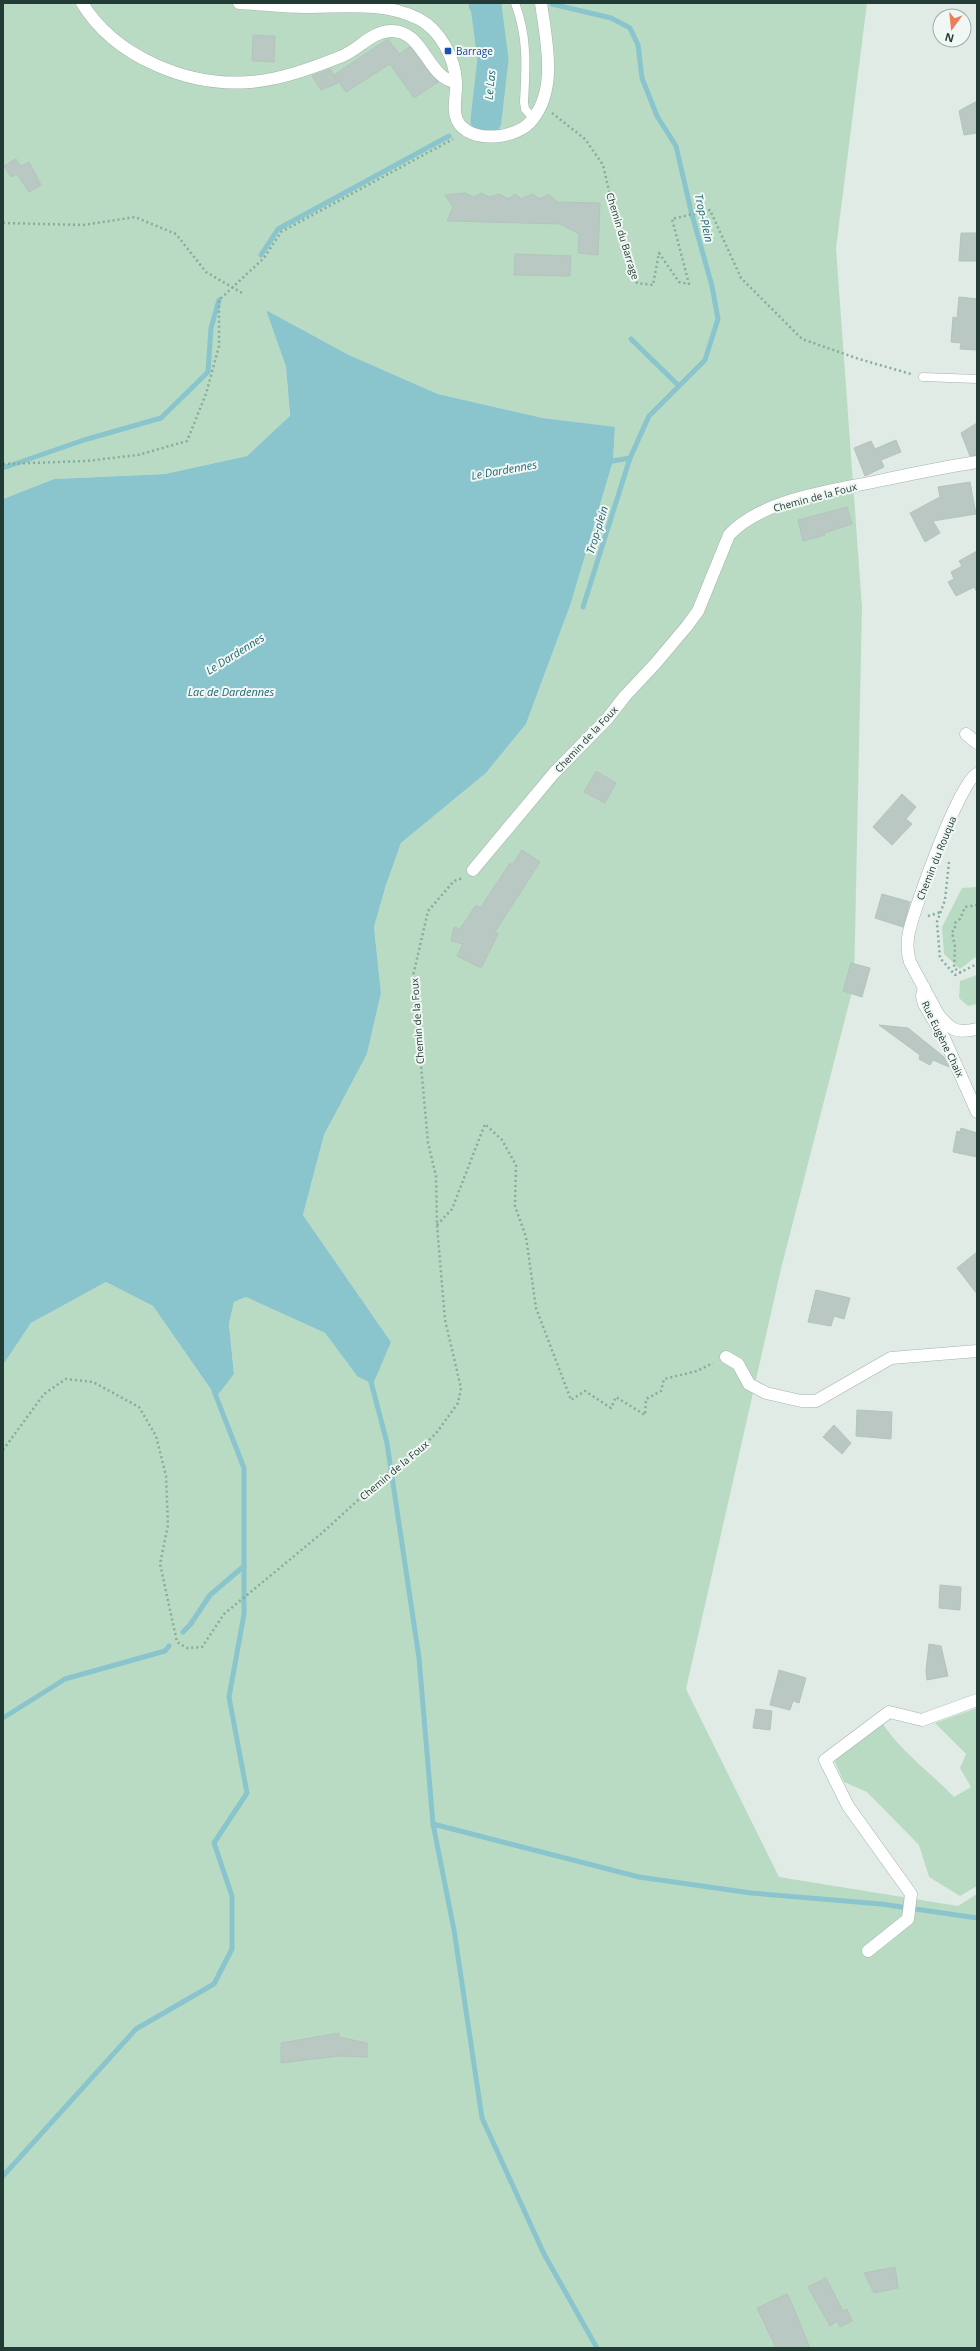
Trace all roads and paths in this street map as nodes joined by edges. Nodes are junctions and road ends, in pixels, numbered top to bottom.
1 (82, 3) edge
2 (239, 3) edge
3 (515, 3) edge
4 (541, 3) edge
5 (456, 82) junction
6 (542, 105) junction
7 (534, 118) junction
8 (470, 131) junction
9 (3, 223) edge
10 (233, 289) junction
11 (244, 294) dead end
12 (923, 377) joint
13 (977, 379) edge
14 (977, 462) edge
15 (3, 464) edge
16 (966, 734) dead end
17 (977, 743) edge
18 (977, 774) edge
19 (950, 856) dead end
20 (473, 870) joint
21 (977, 905) edge
22 (977, 964) edge
23 (961, 973) junction
24 (924, 987) junction
25 (977, 1029) edge
26 (977, 1112) edge
27 (437, 1225) junction
28 (977, 1352) edge
29 (726, 1357) joint
30 (3, 1450) edge
31 (977, 1700) edge
32 (868, 1951) dead end

1 - 5 street
2 - 5 street
3 - 7 lane
4 - 6 street
5 - 8 street
6 - 7 street
6 - 12 path, Chemin du Barrage
7 - 8 street
8 - 10 path
9 - 10 path
10 - 11 path
10 - 15 path
12 - 13 lane
14 - 20 street, Chemin de la Foux
16 - 17 street
18 - 24 street, Chemin du Rouqua
19 - 23 path
20 - 27 path, Chemin de la Foux
21 - 23 path
22 - 23 path
24 - 25 street, Chemin du Rouqua
24 - 26 street, Rue Eugène Chaix
27 - 29 path
27 - 30 path, Chemin de la Foux
28 - 29 street
31 - 32 street

